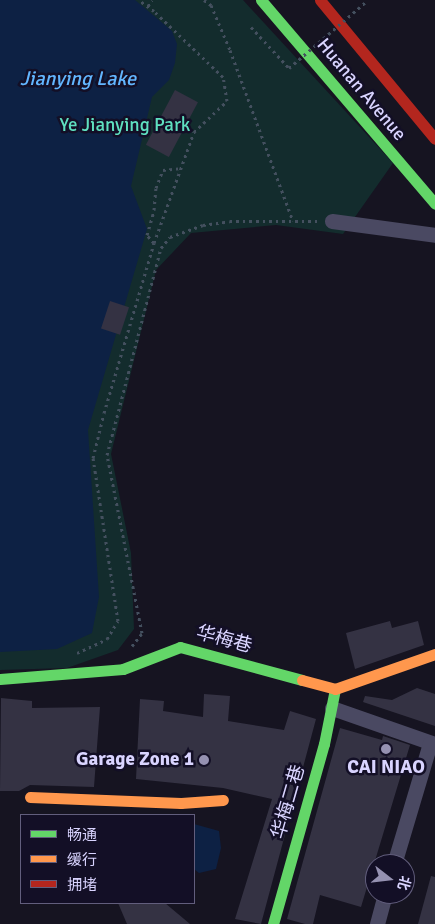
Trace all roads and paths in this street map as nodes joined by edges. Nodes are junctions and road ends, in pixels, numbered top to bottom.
1 (139, 0) edge
2 (152, 0) edge
3 (204, 0) edge
4 (261, 0) edge
5 (320, 0) edge
6 (368, 0) edge
7 (148, 6) junction
8 (251, 27) dead end
9 (435, 139) edge
10 (181, 168) junction
11 (435, 204) edge
12 (293, 221) junction
13 (332, 221) joint
14 (435, 235) edge
15 (154, 243) junction
16 (131, 321) junction
17 (139, 324) junction
18 (128, 652) dead end
19 (435, 654) edge
20 (67, 656) dead end
21 (0, 679) edge
22 (335, 689) junction
23 (332, 708) junction
24 (432, 744) edge
25 (30, 797) dead end
26 (223, 800) dead end
27 (397, 854) edge
28 (382, 904) edge
29 (273, 924) edge
30 (376, 924) edge

1 - 7 path
2 - 7 path
3 - 12 path
4 - 11 street, Huanan Avenue
5 - 9 street, Huanan Avenue
6 - 8 path, bridge
7 - 10 path
10 - 15 path
10 - 15 path
12 - 13 path
12 - 17 path
13 - 14 street
15 - 16 path
16 - 17 path
16 - 20 path
17 - 18 path
19 - 22 street
21 - 22 street, 华梅巷
22 - 23 street, 华梅二巷
23 - 24 street
23 - 29 street, 华梅二巷
24 - 27 street
25 - 26 street
28 - 30 street

